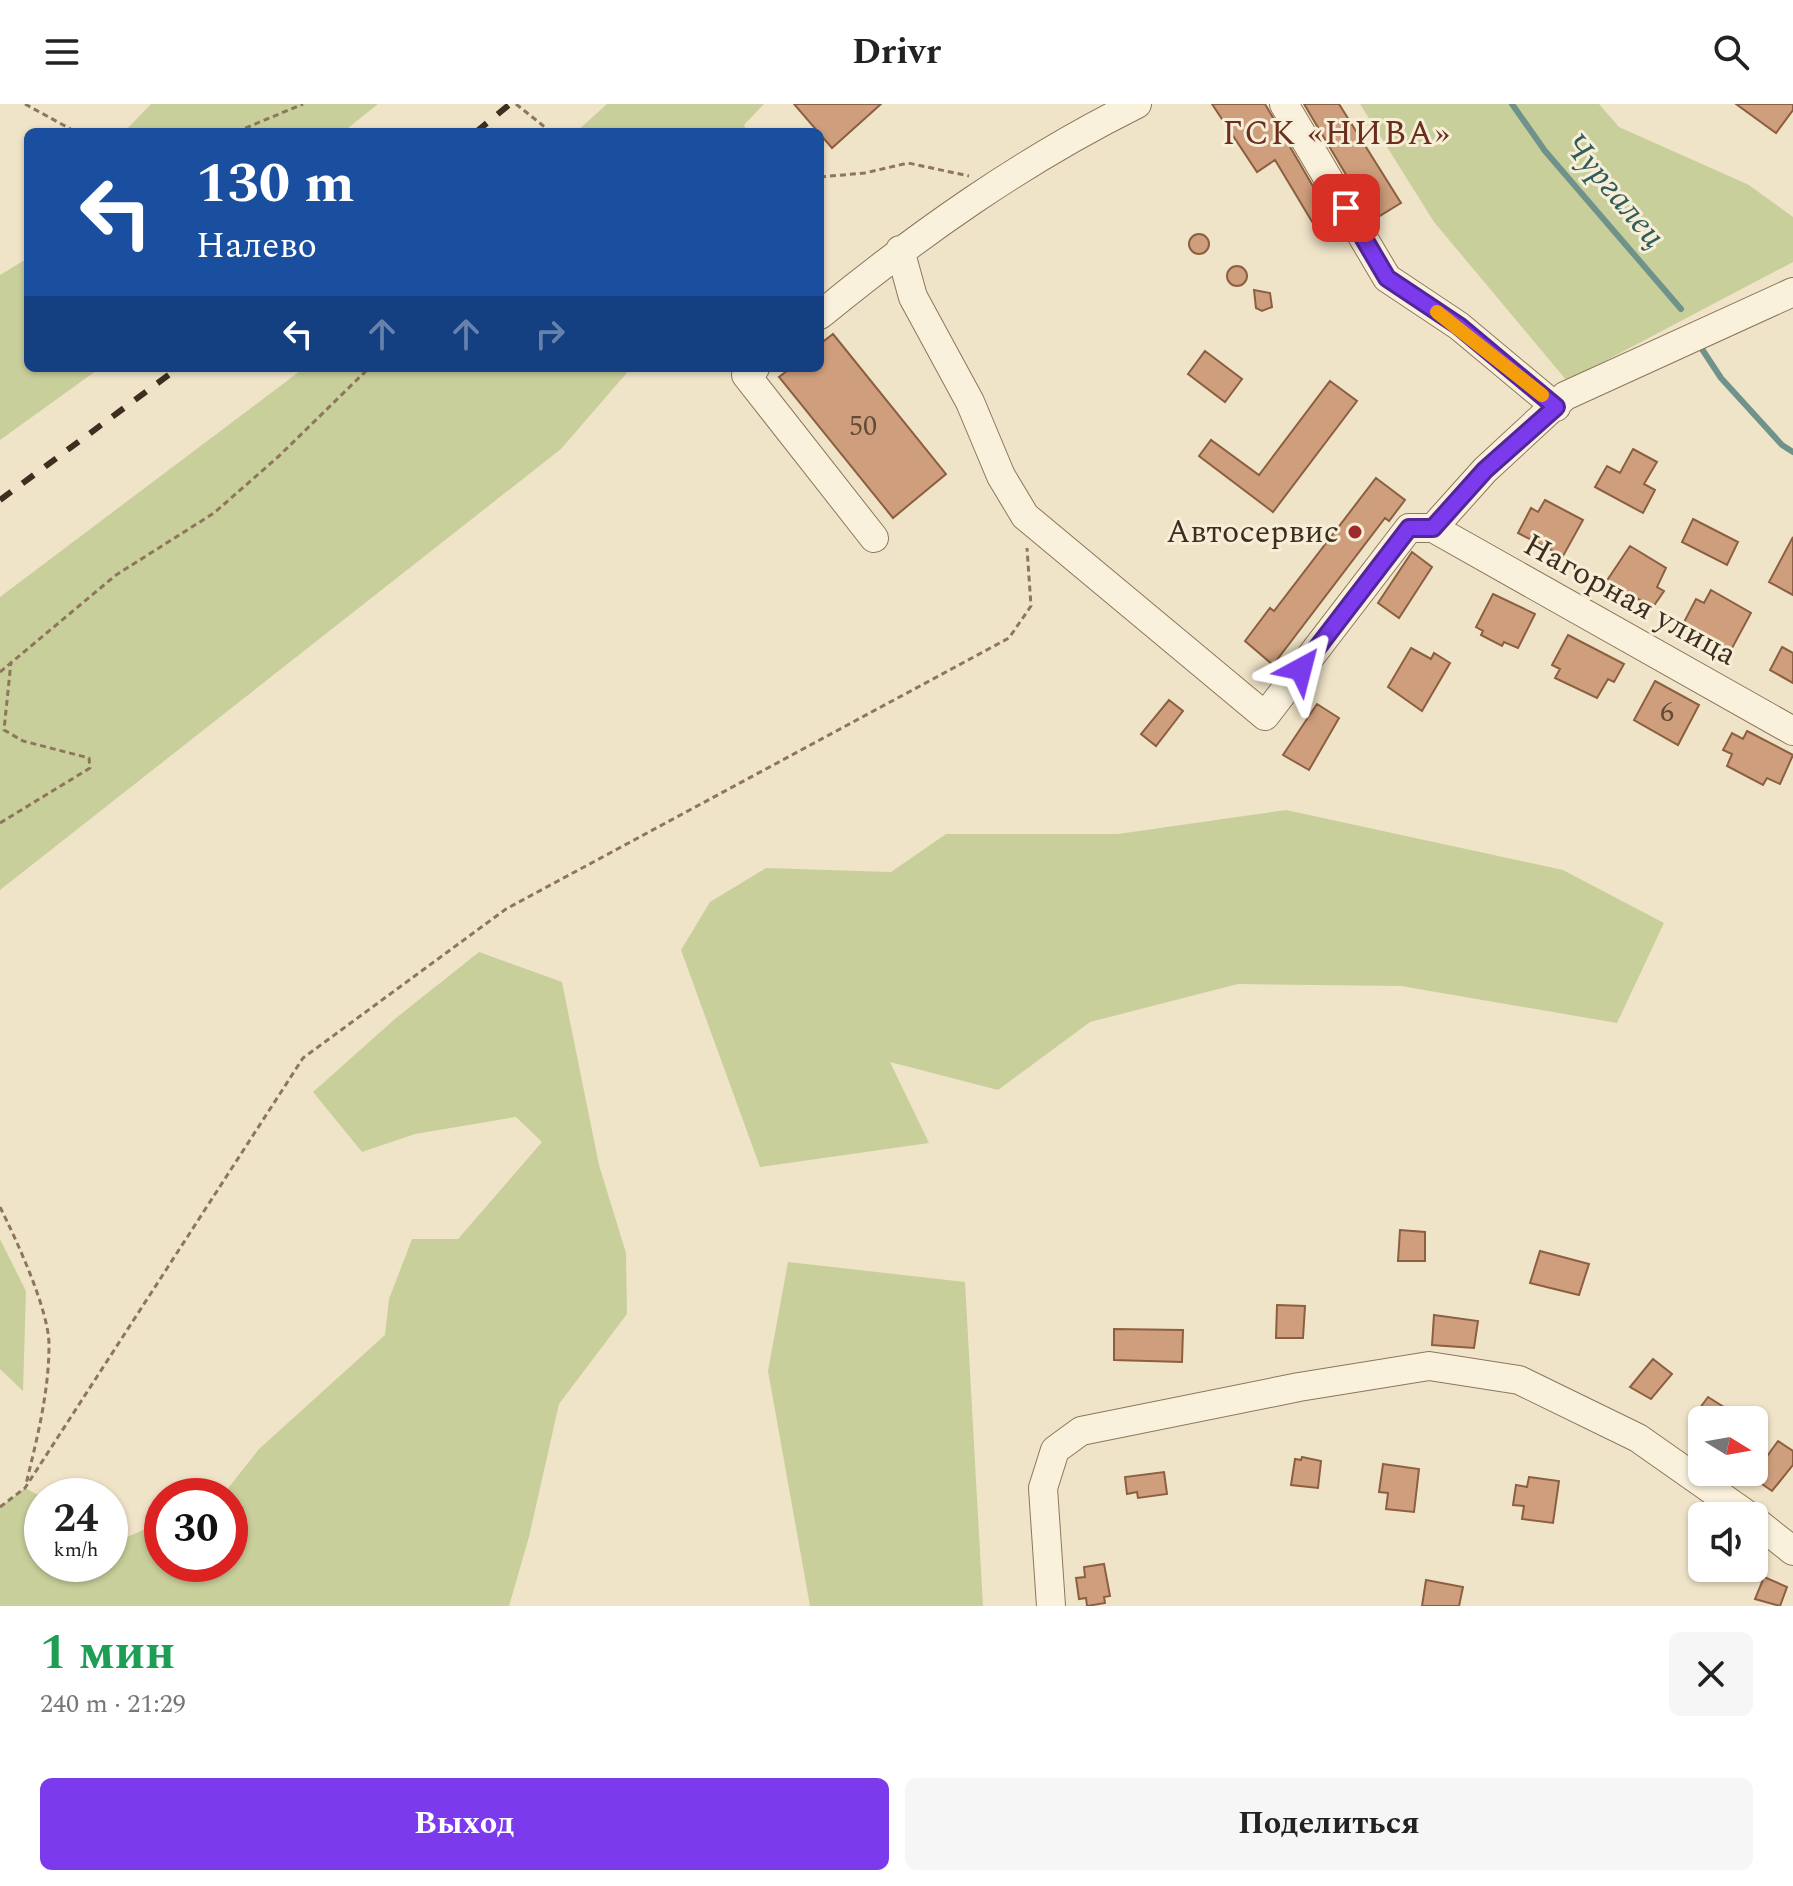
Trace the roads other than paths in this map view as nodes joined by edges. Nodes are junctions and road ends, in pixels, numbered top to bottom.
1 (1137, 104) edge
2 (1284, 104) edge
3 (900, 250) junction
4 (1793, 292) edge
5 (824, 312) edge
6 (750, 372) edge
7 (1556, 407) junction
8 (1433, 528) junction
9 (874, 538) dead end
10 (1793, 731) edge
11 (1729, 1502) edge
12 (1768, 1531) edge
13 (1793, 1551) edge
14 (1051, 1606) edge

1 - 3 street
2 - 7 street
3 - 5 street
3 - 8 street
4 - 7 street
6 - 9 street
7 - 8 street
8 - 10 street, Нагорная улица
11 - 14 street
12 - 13 street

